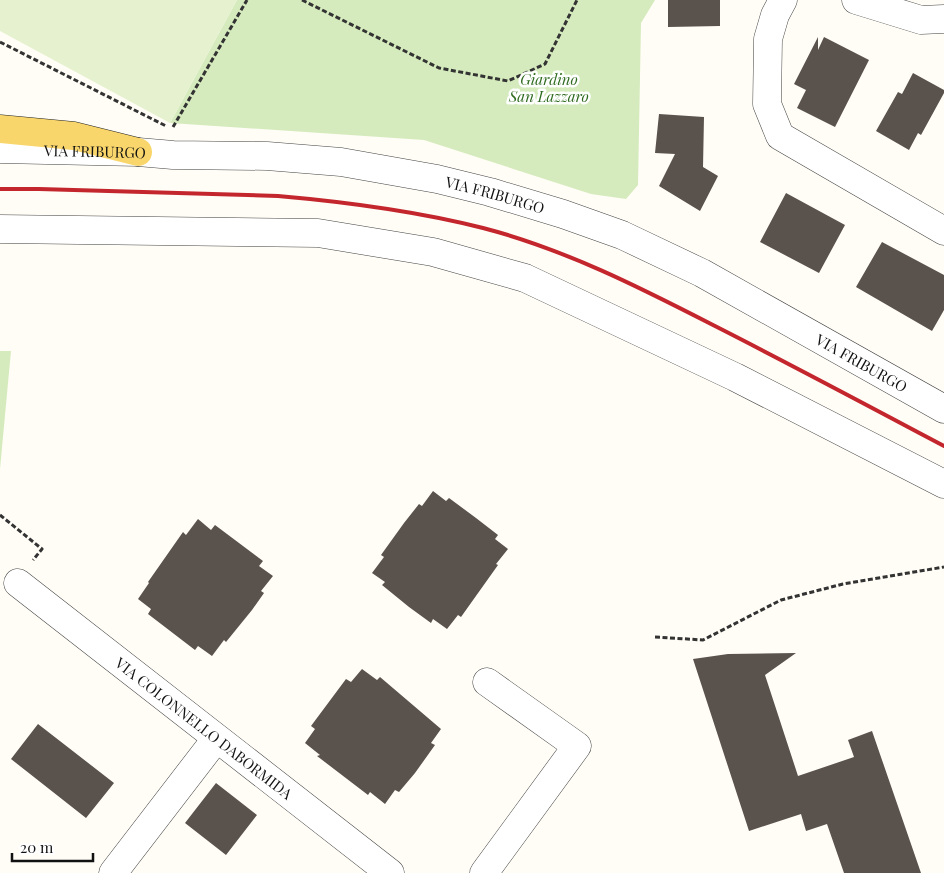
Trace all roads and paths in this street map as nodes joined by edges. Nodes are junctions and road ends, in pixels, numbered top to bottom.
1 (247, 0) edge
2 (302, 0) edge
3 (577, 0) edge
4 (783, 0) edge
5 (856, 0) edge
6 (944, 19) edge
7 (0, 42) edge
8 (0, 129) edge
9 (0, 149) edge
10 (138, 152) junction
11 (0, 230) edge
12 (944, 231) edge
13 (944, 409) edge
14 (944, 484) edge
15 (0, 516) edge
16 (944, 567) edge
17 (18, 583) joint
18 (655, 637) dead end
19 (487, 682) dead end
20 (216, 739) junction
21 (113, 873) edge
22 (390, 873) edge
23 (484, 873) edge

1 - 7 path
2 - 3 path
4 - 12 street
5 - 6 street
8 - 10 main road
9 - 10 street, VIA FRIBURGO
10 - 13 street, VIA FRIBURGO
11 - 14 street
15 - 17 path
16 - 18 path
17 - 20 street, VIA COLONNELLO DABORMIDA
19 - 23 street
20 - 21 street
20 - 22 street, VIA COLONNELLO DABORMIDA

